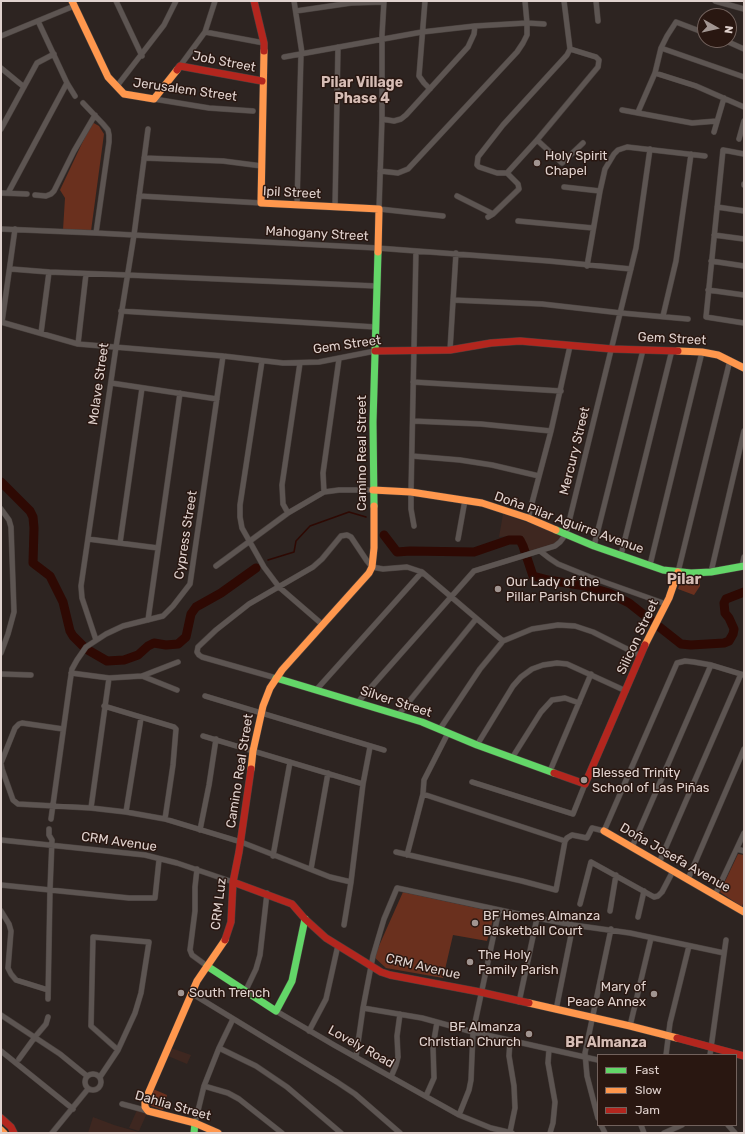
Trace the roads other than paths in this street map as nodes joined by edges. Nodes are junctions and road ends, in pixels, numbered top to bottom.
1 (116, 1) edge
2 (176, 1) edge
3 (215, 1) edge
4 (254, 1) edge
5 (294, 1) edge
6 (384, 1) edge
7 (425, 1) edge
8 (525, 1) edge
9 (564, 1) edge
10 (596, 1) edge
11 (715, 1) edge
12 (73, 4) edge
13 (744, 9) edge
14 (296, 11) junction
15 (38, 21) junction
16 (598, 21) dead end
17 (527, 23) junction
18 (544, 24) dead end
19 (475, 26) junction
20 (697, 30) edge
21 (205, 32) junction
22 (422, 32) junction
23 (1, 36) edge
24 (382, 39) junction
25 (264, 43) junction
26 (338, 47) junction
27 (661, 48) junction
28 (570, 49) junction
29 (54, 54) junction
30 (302, 54) junction
31 (142, 56) junction
32 (284, 57) dead end
33 (180, 66) junction
34 (1, 68) edge
35 (655, 72) junction
36 (744, 78) edge
37 (262, 81) junction
38 (67, 83) junction
39 (117, 86) junction
40 (24, 87) junction
41 (430, 89) junction
42 (75, 96) dead end
43 (724, 98) junction
44 (154, 99) junction
45 (83, 103) dead end
46 (744, 106) edge
47 (622, 110) dead end
48 (253, 111) dead end
49 (638, 112) junction
50 (1, 115) edge
51 (96, 115) junction
52 (6, 118) junction
53 (382, 119) junction
54 (744, 120) edge
55 (717, 121) junction
56 (1, 129) edge
57 (148, 129) dead end
58 (714, 132) dead end
59 (739, 139) dead end
60 (537, 140) junction
61 (583, 143) dead end
62 (650, 149) junction
63 (691, 154) junction
64 (744, 154) edge
65 (705, 156) dead end
66 (144, 158) junction
67 (262, 166) junction
68 (380, 171) junction
69 (507, 173) junction
70 (564, 187) dead end
71 (600, 191) junction
72 (1, 193) edge
73 (8, 193) junction
74 (27, 194) dead end
75 (35, 195) dead end
76 (139, 196) junction
77 (457, 196) dead end
78 (261, 203) junction
79 (297, 204) junction
80 (335, 207) junction
81 (717, 207) junction
82 (379, 209) junction
83 (744, 210) edge
84 (493, 214) junction
85 (443, 216) dead end
86 (488, 217) dead end
87 (518, 221) dead end
88 (593, 228) junction
89 (1, 229) edge
90 (15, 229) junction
91 (96, 233) junction
92 (134, 235) junction
93 (714, 235) junction
94 (744, 239) edge
95 (377, 248) junction
96 (416, 251) junction
97 (456, 253) junction
98 (711, 261) junction
99 (587, 266) junction
100 (744, 266) edge
101 (11, 269) junction
102 (631, 269) junction
103 (50, 272) junction
104 (86, 274) junction
105 (127, 274) junction
106 (376, 286) junction
107 (708, 290) junction
108 (744, 295) edge
109 (453, 300) junction
110 (121, 311) junction
111 (621, 313) junction
112 (663, 316) junction
113 (688, 319) dead end
114 (2, 322) edge
115 (744, 324) edge
116 (375, 327) junction
117 (41, 333) junction
118 (78, 344) junction
119 (116, 346) junction
120 (570, 346) junction
121 (612, 349) junction
122 (450, 350) junction
123 (643, 350) junction
124 (672, 350) junction
125 (375, 351) junction
126 (413, 351) junction
127 (702, 352) junction
128 (223, 356) junction
129 (339, 359) junction
130 (730, 360) junction
131 (262, 361) junction
132 (300, 363) junction
133 (744, 368) edge
134 (413, 382) junction
135 (111, 383) junction
136 (142, 388) junction
137 (561, 391) junction
138 (180, 393) junction
139 (217, 399) junction
140 (413, 421) junction
141 (551, 431) junction
142 (744, 431) edge
143 (412, 456) junction
144 (539, 476) junction
145 (373, 490) junction
146 (324, 492) junction
147 (411, 492) junction
148 (464, 500) junction
149 (1, 509) edge
150 (288, 513) junction
151 (528, 518) junction
152 (414, 526) dead end
153 (566, 534) junction
154 (88, 539) junction
155 (458, 539) dead end
156 (249, 542) junction
157 (120, 543) junction
158 (594, 546) junction
159 (158, 548) junction
160 (540, 551) junction
161 (621, 555) junction
162 (744, 557) edge
163 (216, 566) dead end
164 (650, 566) junction
165 (743, 566) edge
166 (372, 567) junction
167 (422, 572) junction
168 (678, 572) junction
169 (711, 572) junction
170 (279, 587) junction
171 (451, 596) junction
172 (666, 604) junction
173 (476, 618) junction
174 (148, 620) junction
175 (323, 625) junction
176 (96, 640) junction
177 (503, 641) junction
178 (1, 653) edge
179 (641, 656) junction
180 (178, 662) dead end
181 (711, 666) junction
182 (71, 673) junction
183 (1, 674) edge
184 (591, 674) junction
185 (743, 674) edge
186 (31, 675) dead end
187 (142, 676) junction
188 (109, 678) junction
189 (276, 678) junction
190 (317, 689) junction
191 (177, 690) dead end
192 (626, 691) junction
193 (205, 696) dead end
194 (358, 702) junction
195 (579, 703) junction
196 (104, 706) junction
197 (261, 713) junction
198 (399, 714) junction
199 (141, 718) junction
200 (63, 729) junction
201 (440, 729) junction
202 (448, 733) junction
203 (203, 736) dead end
204 (216, 739) junction
205 (477, 745) junction
206 (370, 747) junction
207 (744, 749) edge
208 (384, 750) dead end
209 (253, 751) junction
210 (512, 758) junction
211 (290, 762) junction
212 (550, 771) junction
213 (328, 773) junction
214 (472, 782) dead end
215 (363, 784) junction
216 (585, 784) junction
217 (423, 794) junction
218 (52, 806) junction
219 (91, 808) junction
220 (126, 812) junction
221 (50, 819) dead end
222 (165, 819) junction
223 (49, 829) dead end
224 (200, 830) junction
225 (604, 831) junction
226 (744, 833) edge
227 (1, 840) edge
228 (565, 841) junction
229 (241, 842) junction
230 (52, 845) junction
231 (632, 847) junction
232 (737, 849) junction
233 (744, 851) edge
234 (396, 852) dead end
235 (407, 855) junction
236 (273, 856) junction
237 (159, 860) junction
238 (237, 863) joint
239 (659, 863) junction
240 (197, 869) junction
241 (311, 869) junction
242 (673, 871) junction
243 (616, 876) junction
244 (688, 879) junction
245 (233, 882) junction
246 (351, 882) junction
247 (1, 885) edge
248 (50, 890) junction
249 (644, 891) junction
250 (267, 893) junction
251 (715, 895) junction
252 (580, 904) dead end
253 (499, 910) junction
254 (1, 911) edge
255 (610, 911) dead end
256 (744, 912) edge
257 (638, 917) dead end
258 (537, 918) junction
259 (305, 919) junction
260 (344, 925) dead end
261 (573, 925) junction
262 (611, 929) junction
263 (651, 938) junction
264 (726, 940) dead end
265 (338, 945) junction
266 (689, 946) junction
267 (724, 954) junction
268 (207, 966) junction
269 (372, 966) junction
270 (48, 990) junction
271 (245, 992) junction
272 (480, 992) junction
273 (191, 993) junction
274 (48, 998) dead end
275 (519, 1002) junction
276 (363, 1008) junction
277 (556, 1010) junction
278 (276, 1011) junction
279 (400, 1014) junction
280 (1, 1015) edge
281 (48, 1018) dead end
282 (592, 1018) junction
283 (233, 1019) junction
284 (437, 1022) junction
285 (630, 1026) junction
286 (308, 1031) junction
287 (473, 1032) junction
288 (668, 1035) junction
289 (35, 1037) junction
290 (510, 1040) junction
291 (711, 1047) junction
292 (219, 1048) junction
293 (549, 1049) junction
294 (118, 1050) junction
295 (1, 1051) edge
296 (666, 1054) edge
297 (710, 1054) edge
298 (735, 1054) edge
299 (356, 1057) junction
300 (585, 1057) junction
301 (19, 1059) dead end
302 (597, 1060) edge
303 (87, 1076) junction
304 (100, 1077) junction
305 (391, 1078) junction
306 (204, 1086) junction
307 (88, 1089) junction
308 (426, 1096) junction
309 (122, 1104) dead end
310 (73, 1109) junction
311 (148, 1111) junction
312 (597, 1114) edge
313 (459, 1115) junction
314 (1, 1118) edge
315 (196, 1123) junction
316 (680, 1126) edge
317 (1, 1130) edge
318 (4, 1133) edge
319 (14, 1133) edge
320 (52, 1133) edge
321 (194, 1133) edge
322 (218, 1133) edge
323 (282, 1133) edge
324 (341, 1133) edge
325 (400, 1133) edge
326 (511, 1133) edge
327 (550, 1133) edge
328 (664, 1133) edge

1 - 31 street
2 - 31 street
3 - 21 street
4 - 25 street
5 - 14 street
6 - 14 street
6 - 24 street, Camino Real Street
7 - 22 street
8 - 17 street
9 - 28 street
10 - 16 street
11 - 13 street
12 - 15 street
12 - 39 street, Jerusalem Street
14 - 30 street
15 - 23 street
15 - 29 street
17 - 18 street
17 - 19 street
17 - 68 street
19 - 22 street
19 - 41 street
20 - 27 street
21 - 25 street
21 - 33 street
22 - 24 street
22 - 41 street
24 - 26 street
24 - 53 street, Camino Real Street
25 - 37 street
26 - 30 street
26 - 80 street
27 - 35 street
27 - 36 street
28 - 60 street
28 - 69 street
29 - 38 street
29 - 40 street
30 - 32 street
30 - 79 street
31 - 39 street
33 - 37 street, Job Street
33 - 44 street
34 - 40 street
35 - 43 street
35 - 49 street
37 - 67 street
38 - 42 street
38 - 73 street
39 - 44 street, Jerusalem Street
40 - 52 street
41 - 53 street
43 - 46 street
43 - 55 street
44 - 48 street, Jerusalem Street
45 - 51 street
47 - 49 street
49 - 55 street
50 - 52 street
51 - 75 street
51 - 91 street
52 - 56 street
53 - 68 street, Camino Real Street
54 - 59 street
55 - 58 street
57 - 66 street, Molave Street
60 - 61 street
60 - 69 street
62 - 63 street
62 - 71 street
62 - 102 street, Mercury Street
63 - 65 street
63 - 112 street
64 - 81 street
66 - 67 street
66 - 76 street, Molave Street
67 - 78 street
68 - 82 street, Camino Real Street
69 - 84 street
70 - 71 street
71 - 88 street
72 - 73 street
73 - 74 street
76 - 78 street, Ipil Street
76 - 92 street, Molave Street
77 - 84 street
78 - 79 street, Ipil Street
79 - 80 street, Ipil Street
80 - 82 street, Ipil Street
81 - 83 street
81 - 93 street
82 - 85 street, Ipil Street
82 - 95 street, Camino Real Street
84 - 86 street
87 - 88 street
88 - 99 street
89 - 90 street, Mahogany Street
90 - 91 street, Mahogany Street
90 - 101 street
91 - 92 street, Mahogany Street
92 - 95 street, Mahogany Street
92 - 105 street, Molave Street
93 - 94 street
93 - 98 street
95 - 96 street, Mahogany Street
95 - 106 street, Camino Real Street
96 - 97 street, Mahogany Street
96 - 126 street
97 - 99 street, Mahogany Street
97 - 109 street
98 - 100 street
98 - 107 street
99 - 102 street, Mahogany Street
101 - 103 street
101 - 114 street
102 - 111 street, Mercury Street
103 - 104 street
103 - 117 street
104 - 105 street
104 - 118 street
105 - 106 street
105 - 110 street, Molave Street
106 - 116 street, Camino Real Street
107 - 108 street
107 - 115 street
109 - 111 street
109 - 122 street
110 - 116 street
110 - 119 street, Molave Street
111 - 112 street
111 - 121 street, Mercury Street
112 - 113 street
114 - 117 street, Gem Street
116 - 125 street, Camino Real Street
117 - 118 street, Gem Street
118 - 119 street, Gem Street
119 - 128 street, Gem Street
119 - 135 street, Molave Street
120 - 121 street, Gem Street
120 - 122 street, Gem Street
120 - 137 street
121 - 123 street, Gem Street
121 - 153 street, Mercury Street
122 - 126 street, Gem Street
123 - 124 street, Gem Street
123 - 158 street
124 - 127 street, Gem Street
124 - 161 street
125 - 126 street, Gem Street
125 - 129 street, Gem Street
125 - 145 street, Camino Real Street
126 - 134 street
127 - 130 street, Gem Street
127 - 164 street
128 - 131 street, Gem Street
128 - 139 street, Cypress Street
129 - 132 street, Gem Street
129 - 146 street
130 - 133 street, Gem Street
130 - 168 street, Silicon Street
131 - 132 street, Gem Street
131 - 156 street
132 - 150 street
134 - 137 street
134 - 140 street
135 - 136 street
135 - 154 street, Molave Street
136 - 138 street
136 - 157 street
137 - 141 street
138 - 139 street
138 - 159 street
139 - 174 street, Cypress Street
140 - 141 street
140 - 143 street
141 - 144 street
142 - 169 street
143 - 144 street
143 - 147 street
144 - 151 street
145 - 146 street, Doña Pilar Aguirre Avenue
145 - 147 street, Doña Pilar Aguirre Avenue
145 - 166 street, Camino Real Street
146 - 150 street, Doña Pilar Aguirre Avenue
147 - 148 street, Doña Pilar Aguirre Avenue
147 - 152 street
148 - 151 street, Doña Pilar Aguirre Avenue
148 - 155 street
149 - 178 street
150 - 156 street, Doña Pilar Aguirre Avenue
151 - 153 street, Doña Pilar Aguirre Avenue
153 - 158 street, Doña Pilar Aguirre Avenue
153 - 160 street
154 - 157 street
154 - 176 street, Molave Street
156 - 163 street, Doña Pilar Aguirre Avenue
156 - 170 street
157 - 159 street
158 - 161 street, Doña Pilar Aguirre Avenue
159 - 174 street
160 - 171 street
160 - 172 street
161 - 164 street, Doña Pilar Aguirre Avenue
162 - 165 street
164 - 168 street, Doña Pilar Aguirre Avenue
165 - 169 street, Doña Pilar Aguirre Avenue
166 - 167 street
166 - 170 street
166 - 175 street, Camino Real Street
167 - 171 street
167 - 190 street
168 - 169 street, Doña Pilar Aguirre Avenue
168 - 172 street, Silicon Street
170 - 175 street
170 - 189 street, Silver Street
171 - 173 street
171 - 194 street
172 - 179 street, Silicon Street
173 - 177 street
173 - 198 street
174 - 176 street, Cypress Street
175 - 189 street, Camino Real Street
176 - 182 street, Cypress Street
177 - 179 street
177 - 201 street
179 - 192 street, Silicon Street
180 - 187 street
181 - 185 street
181 - 225 street
181 - 231 street
182 - 188 street
182 - 200 street, Cypress Street
183 - 186 street
184 - 192 street
184 - 195 street
184 - 205 street
185 - 239 street
187 - 188 street
187 - 191 street
188 - 196 street
189 - 190 street, Silver Street
189 - 197 street, Camino Real Street
190 - 194 street, Silver Street
192 - 216 street, Silicon Street
193 - 197 street
194 - 198 street, Silver Street
195 - 210 street
195 - 212 street
196 - 199 street
196 - 219 street
197 - 206 street
197 - 209 street, Camino Real Street
198 - 201 street, Silver Street
199 - 220 street
199 - 222 street
200 - 218 street, Cypress Street
200 - 218 street
201 - 202 street, Silver Street
202 - 205 street, Silver Street
202 - 217 street
203 - 204 street
204 - 209 street
204 - 224 street
205 - 210 street, Silver Street
206 - 208 street
206 - 215 street
207 - 244 street
209 - 211 street
209 - 229 street, Camino Real Street
210 - 212 street, Silver Street
211 - 213 street
211 - 236 street
212 - 216 street, Silver Street
213 - 215 street
213 - 241 street
214 - 216 street, Silicon Street
215 - 246 street
217 - 228 street
217 - 235 street
218 - 219 street
218 - 221 street, Cypress Street
219 - 220 street
220 - 222 street
222 - 224 street
223 - 230 street
224 - 229 street
225 - 228 street, Doña Josefa Avenue
225 - 231 street, Doña Josefa Avenue
226 - 232 street
227 - 230 street, CRM Avenue
228 - 235 street
229 - 236 street
229 - 238 street, Camino Real Street
230 - 237 street, CRM Avenue
230 - 248 street
231 - 239 street, Doña Josefa Avenue
232 - 233 street
232 - 251 street
234 - 235 street
236 - 241 street
237 - 240 street, CRM Avenue
237 - 248 street
238 - 245 street, CRM Luz
239 - 242 street, Doña Josefa Avenue
240 - 245 street, CRM Avenue
240 - 268 street
241 - 246 street
242 - 244 street, Doña Josefa Avenue
242 - 249 street
243 - 249 street
243 - 252 street
243 - 255 street
244 - 251 street, Doña Josefa Avenue
245 - 250 street, CRM Avenue
245 - 268 street, CRM Luz
246 - 260 street
247 - 248 street
248 - 270 street
249 - 257 street
250 - 259 street, CRM Avenue
250 - 271 street
251 - 256 street, Doña Josefa Avenue
253 - 258 street
253 - 269 street
253 - 272 street
254 - 270 street
258 - 261 street
258 - 275 street
259 - 265 street, CRM Avenue
259 - 278 street
261 - 262 street
261 - 277 street
262 - 263 street
262 - 282 street
263 - 266 street
263 - 285 street
264 - 267 street
265 - 269 street, CRM Avenue
265 - 286 street
266 - 267 street
266 - 288 street
267 - 291 street
268 - 271 street, Lovely Road
268 - 273 street, CRM Luz
269 - 272 street, CRM Avenue
269 - 276 street
270 - 274 street
271 - 278 street, Lovely Road
272 - 275 street, CRM Avenue
272 - 287 street
273 - 283 street
273 - 311 street, CRM Luz
275 - 277 street, CRM Avenue
276 - 279 street
276 - 299 street
277 - 282 street, CRM Avenue
278 - 286 street, Lovely Road
279 - 284 street
279 - 305 street
280 - 289 street
281 - 289 street
282 - 285 street, CRM Avenue
282 - 300 street
283 - 292 street
283 - 325 street
284 - 287 street
284 - 308 street
285 - 288 street, CRM Avenue
286 - 299 street, Lovely Road
287 - 290 street
287 - 313 street
288 - 291 street, CRM Avenue
288 - 296 street
289 - 301 street
289 - 303 street
290 - 293 street
290 - 326 street
291 - 297 street
291 - 298 street, CRM Avenue
292 - 306 street
292 - 324 street
293 - 300 street
293 - 327 street
294 - 294 street
294 - 304 street
295 - 310 street
299 - 305 street, Lovely Road
300 - 302 street
300 - 312 street
303 - 304 street
303 - 307 street
304 - 307 street
305 - 308 street, Lovely Road
306 - 315 street
306 - 323 street
307 - 310 street
308 - 313 street, Lovely Road
309 - 311 street, Dahlia Street
310 - 320 street
311 - 315 street, Dahlia Street
313 - 326 street, Lovely Road
314 - 319 street
315 - 321 street
315 - 322 street, Dahlia Street
316 - 328 street
317 - 318 street

